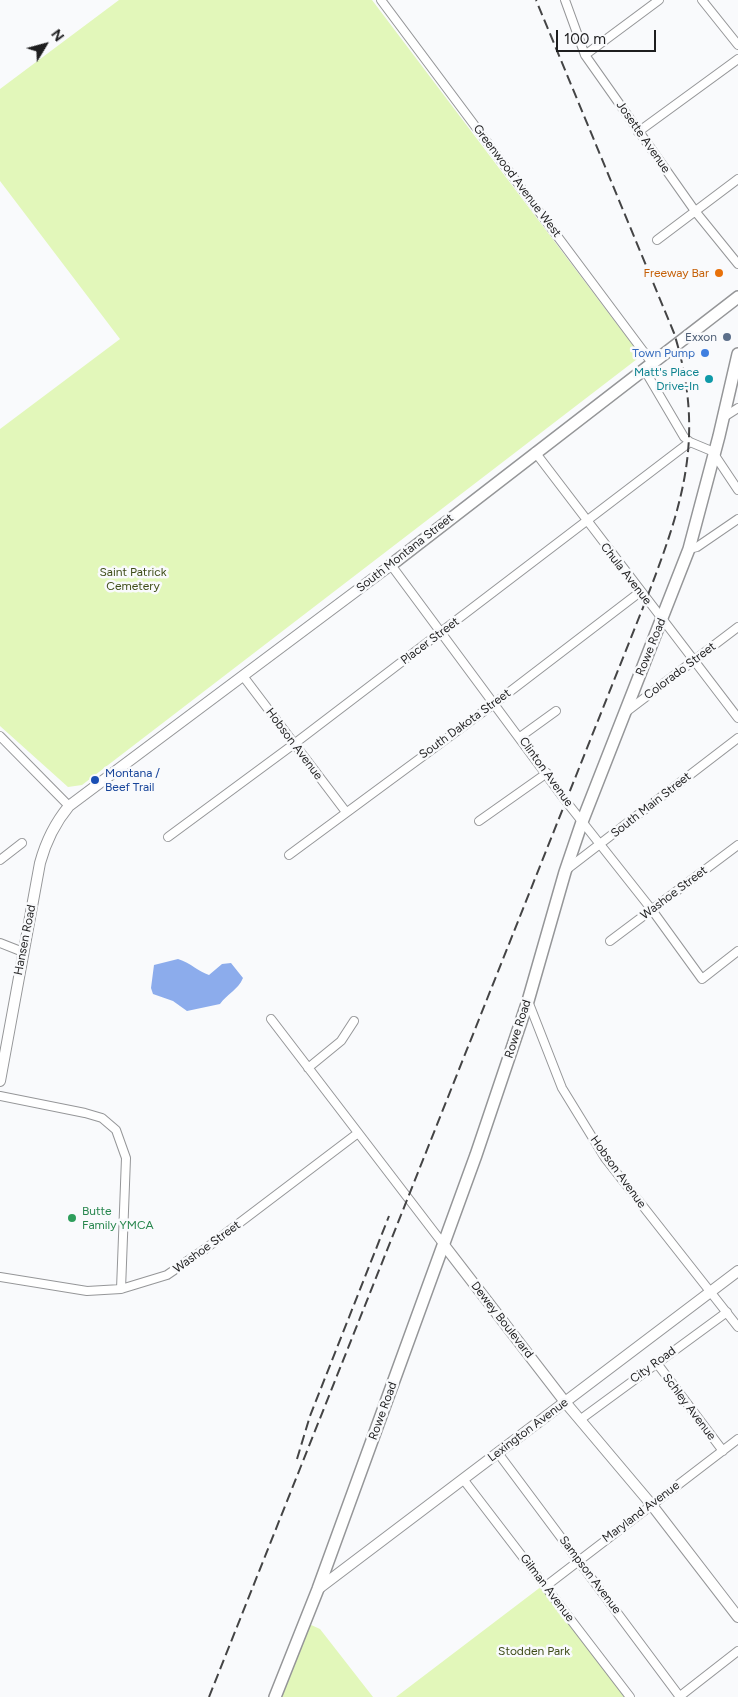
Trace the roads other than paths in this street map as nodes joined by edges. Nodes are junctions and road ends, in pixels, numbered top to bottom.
1 (381, 0) edge
2 (566, 0) edge
3 (659, 0) edge
4 (702, 0) edge
5 (738, 45) edge
6 (585, 54) junction
7 (738, 59) edge
8 (638, 132) junction
9 (738, 179) edge
10 (695, 211) junction
11 (657, 240) dead end
12 (738, 264) edge
13 (738, 298) edge
14 (738, 354) edge
15 (648, 366) junction
16 (738, 408) edge
17 (724, 417) junction
18 (690, 442) junction
19 (534, 452) junction
20 (714, 453) junction
21 (738, 490) edge
22 (738, 519) edge
23 (587, 522) junction
24 (689, 549) junction
25 (391, 565) junction
26 (640, 592) junction
27 (662, 619) junction
28 (738, 627) edge
29 (441, 632) junction
30 (695, 660) junction
31 (243, 676) junction
32 (495, 703) junction
33 (556, 711) dead end
34 (623, 715) junction
35 (738, 718) edge
36 (0, 736) edge
37 (520, 737) junction
38 (738, 738) edge
39 (294, 744) junction
40 (547, 773) junction
41 (68, 806) junction
42 (346, 812) junction
43 (479, 821) dead end
44 (582, 822) junction
45 (168, 837) dead end
46 (22, 843) dead end
47 (600, 844) junction
48 (738, 845) edge
49 (289, 855) dead end
50 (0, 860) edge
51 (565, 872) junction
52 (652, 910) junction
53 (610, 941) dead end
54 (0, 943) edge
55 (738, 951) edge
56 (23, 952) junction
57 (528, 1001) junction
58 (271, 1018) dead end
59 (354, 1021) dead end
60 (308, 1068) junction
61 (0, 1081) edge
62 (0, 1096) edge
63 (358, 1133) junction
64 (444, 1245) junction
65 (738, 1271) edge
66 (0, 1277) edge
67 (121, 1289) junction
68 (710, 1292) junction
69 (727, 1312) junction
70 (738, 1327) edge
71 (656, 1362) junction
72 (565, 1402) junction
73 (581, 1419) junction
74 (738, 1439) edge
75 (723, 1451) junction
76 (498, 1453) junction
77 (463, 1479) junction
78 (652, 1504) junction
79 (579, 1559) junction
80 (546, 1586) junction
81 (318, 1589) junction
82 (738, 1617) edge
83 (738, 1651) edge
84 (275, 1697) edge
85 (630, 1697) edge
86 (680, 1697) edge

1 - 15 street, Greenwood Avenue West
2 - 6 street, Josette Avenue
3 - 6 street
4 - 5 street
6 - 8 street, Josette Avenue
7 - 8 street
8 - 10 street, Josette Avenue
9 - 10 street
10 - 11 street
10 - 12 street, Josette Avenue
13 - 15 main road, South Montana Street
14 - 17 main road, Rowe Road
15 - 18 street, Greenwood Avenue West
15 - 19 main road, South Montana Street
16 - 17 street
17 - 20 main road, Rowe Road
18 - 20 street
18 - 23 street, Placer Street
19 - 23 street, Chula Avenue
19 - 25 main road, South Montana Street
20 - 21 street
20 - 24 main road, Rowe Road
22 - 24 street
23 - 26 street, Chula Avenue
23 - 29 street, Placer Street
24 - 27 main road, Rowe Road
25 - 29 street, Clinton Avenue
25 - 31 street, South Montana Street
26 - 27 street, Chula Avenue
26 - 32 street, South Dakota Street
27 - 30 street, Chula Avenue
27 - 34 main road, Rowe Road
28 - 30 street, Colorado Street
29 - 32 street, Clinton Avenue
29 - 39 street, Placer Street
30 - 34 street, Colorado Street
30 - 35 street, Chula Avenue
31 - 39 street, Hobson Avenue
31 - 41 street, South Montana Street
32 - 37 street, Clinton Avenue
32 - 42 street, South Dakota Street
33 - 37 street
34 - 44 main road, Rowe Road
36 - 41 street
37 - 40 street, Clinton Avenue
38 - 47 street, South Main Street
39 - 42 street, Hobson Avenue
39 - 45 street, Placer Street
40 - 43 street
40 - 44 street, Clinton Avenue
41 - 56 street, Hansen Road
42 - 49 street, South Dakota Street
44 - 47 street, Clinton Avenue
44 - 51 main road, Rowe Road
46 - 50 street
47 - 51 street, South Main Street
47 - 52 street, Clinton Avenue
48 - 52 street, Washoe Street
51 - 57 main road, Rowe Road
52 - 53 street, Washoe Street
52 - 55 street, Clinton Avenue
54 - 56 street
56 - 61 street, Hansen Road
57 - 64 main road, Rowe Road
57 - 68 street, Hobson Avenue
58 - 60 street, Dewey Boulevard
59 - 60 street
60 - 63 street, Dewey Boulevard
62 - 67 street
63 - 64 street, Dewey Boulevard
63 - 67 street, Washoe Street
64 - 72 street, Dewey Boulevard
64 - 81 main road, Rowe Road
65 - 68 street, Lexington Avenue
66 - 67 street, Washoe Street
68 - 69 street, Hobson Avenue
68 - 72 street, Lexington Avenue
69 - 70 street, Hobson Avenue
69 - 71 street, City Road
71 - 73 street, City Road
71 - 75 street, Schley Avenue
72 - 73 street, Dewey Boulevard
72 - 76 street, Lexington Avenue
73 - 78 street, Dewey Boulevard
74 - 75 street, Maryland Avenue
75 - 78 street, Maryland Avenue
76 - 77 street, Lexington Avenue
76 - 79 street, Sampson Avenue
77 - 80 street, Gilman Avenue
77 - 81 street, Lexington Avenue
78 - 79 street, Maryland Avenue
78 - 82 street, Dewey Boulevard
79 - 80 street, Maryland Avenue
79 - 86 street, Sampson Avenue
80 - 85 street, Gilman Avenue
81 - 84 main road, Rowe Road
83 - 86 street

